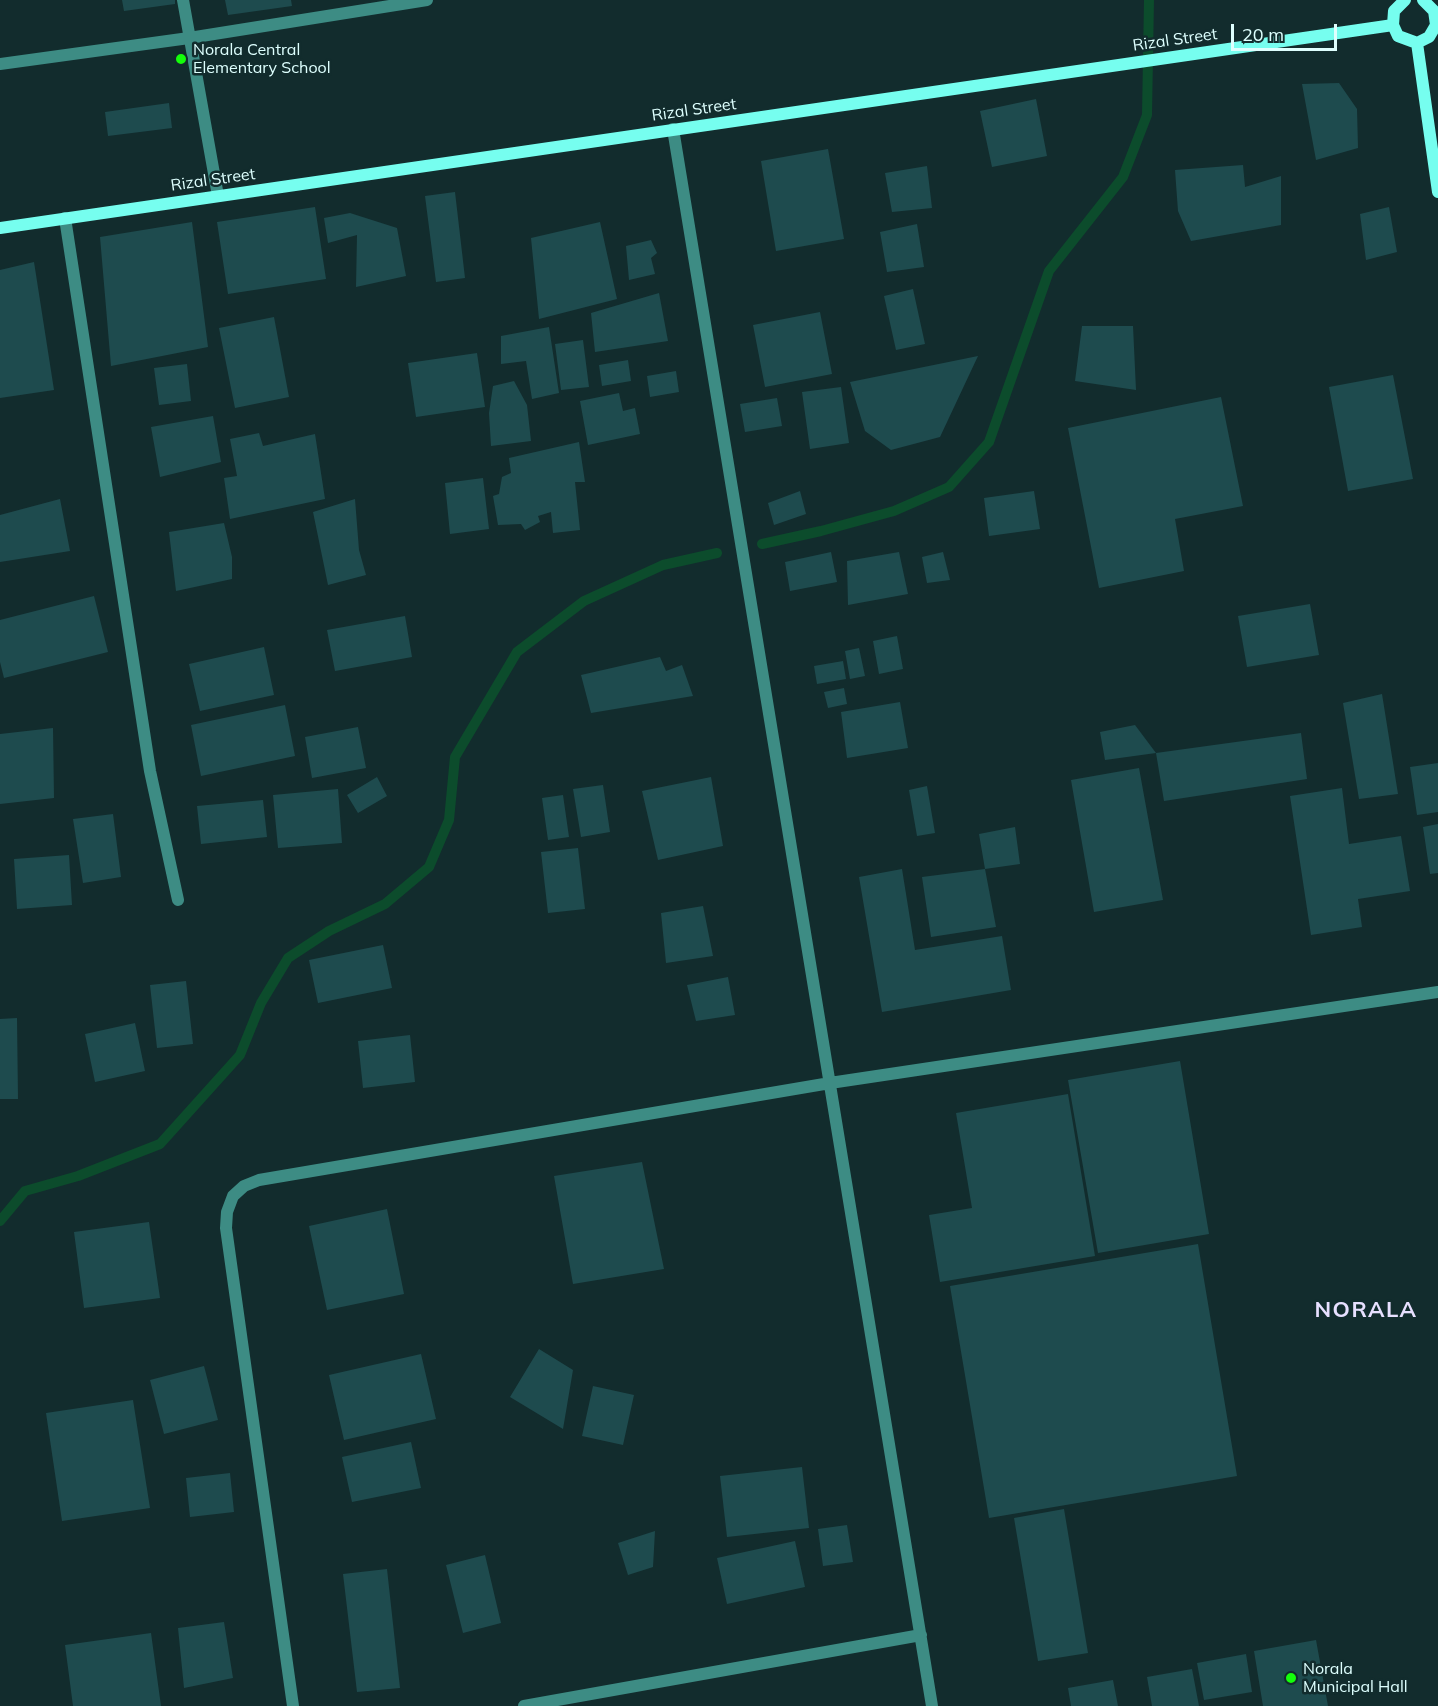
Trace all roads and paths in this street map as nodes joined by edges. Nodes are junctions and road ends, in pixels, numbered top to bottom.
1 (183, 0) edge
2 (427, 0) edge
3 (1406, 0) edge
4 (1423, 0) edge
5 (1392, 25) junction
6 (189, 38) junction
7 (1417, 43) junction
8 (0, 64) edge
9 (673, 129) junction
10 (1438, 192) edge
11 (218, 196) junction
12 (65, 218) junction
13 (0, 228) edge
14 (178, 900) dead end
15 (1438, 992) edge
16 (830, 1083) junction
17 (921, 1635) junction
18 (293, 1706) edge
19 (524, 1706) edge
20 (932, 1706) edge

1 - 6 street
2 - 6 street
3 - 5 main road
4 - 7 main road
5 - 7 main road
5 - 9 main road, Rizal Street
6 - 8 street
6 - 11 street
7 - 10 main road
9 - 11 main road, Rizal Street
9 - 16 street
11 - 12 main road, Rizal Street
12 - 13 main road, Rizal Street
12 - 14 street
15 - 16 street
16 - 17 street
16 - 18 street
17 - 19 street
17 - 20 street

